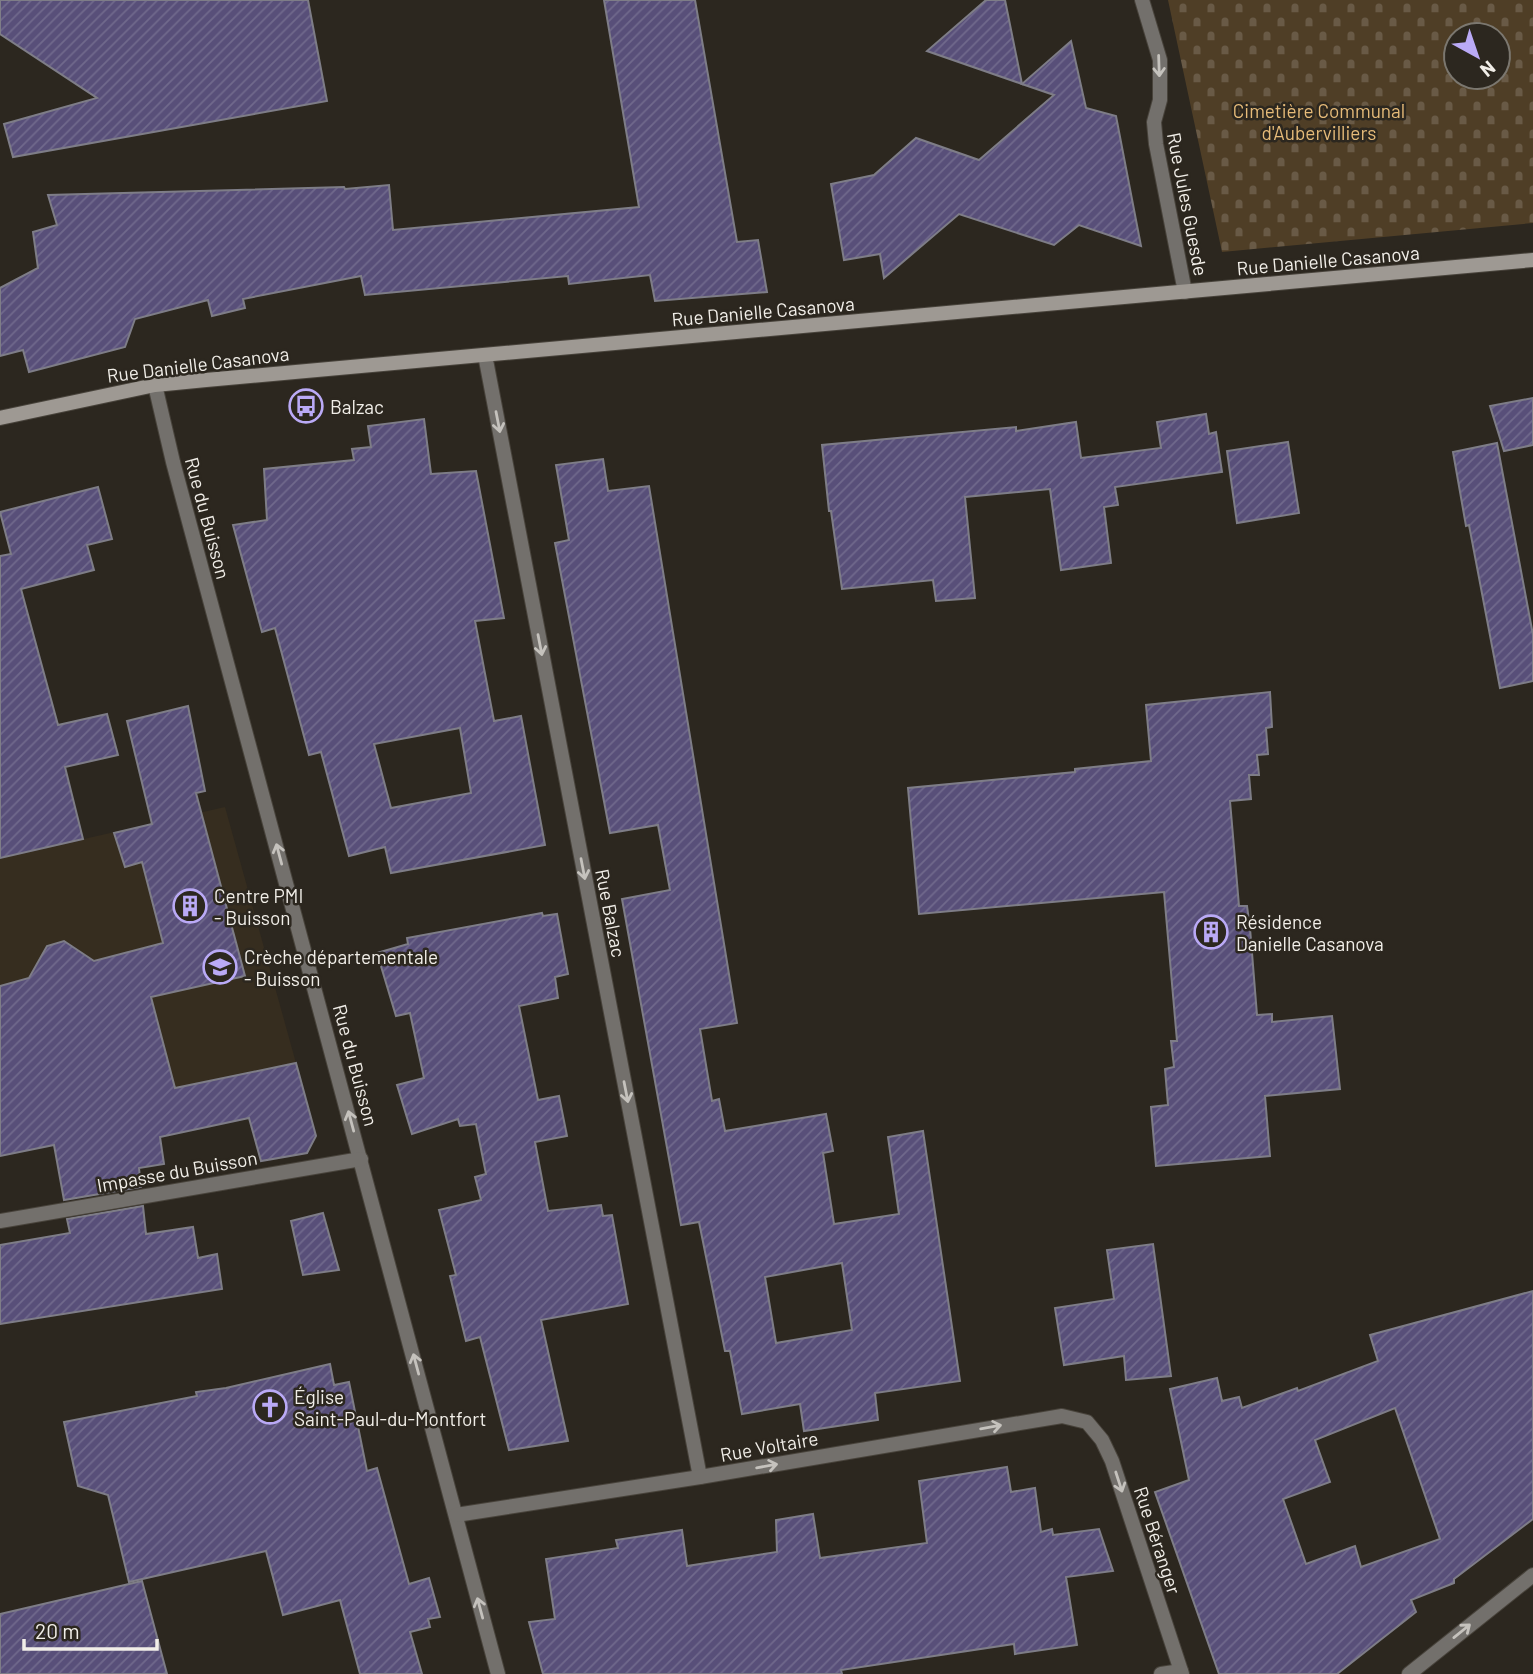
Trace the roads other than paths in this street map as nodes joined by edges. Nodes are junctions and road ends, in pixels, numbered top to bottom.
1 (1142, 0) edge
2 (1533, 260) edge
3 (1185, 292) junction
4 (485, 355) junction
5 (155, 385) junction
6 (0, 418) edge
7 (361, 1159) junction
8 (0, 1221) edge
9 (1087, 1422) joint
10 (699, 1478) junction
11 (456, 1515) junction
12 (1533, 1575) edge
13 (1182, 1673) edge
14 (498, 1674) edge
15 (1161, 1674) edge
16 (1409, 1674) edge

1 -> 3 street, Rue Jules Guesde
2 - 3 main road, Rue Danielle Casanova
3 - 4 main road, Rue Danielle Casanova
4 - 5 main road, Rue Danielle Casanova
4 -> 10 street, Rue Balzac
5 - 6 main road, Rue Danielle Casanova
7 -> 5 street, Rue du Buisson
7 - 8 street, Impasse du Buisson
11 -> 7 street, Rue du Buisson
10 -> 9 street, Rue Voltaire
9 -> 13 street, Rue Béranger
10 - 11 street, Rue Voltaire
14 -> 11 street, Rue du Buisson
16 -> 12 street
13 - 15 street

